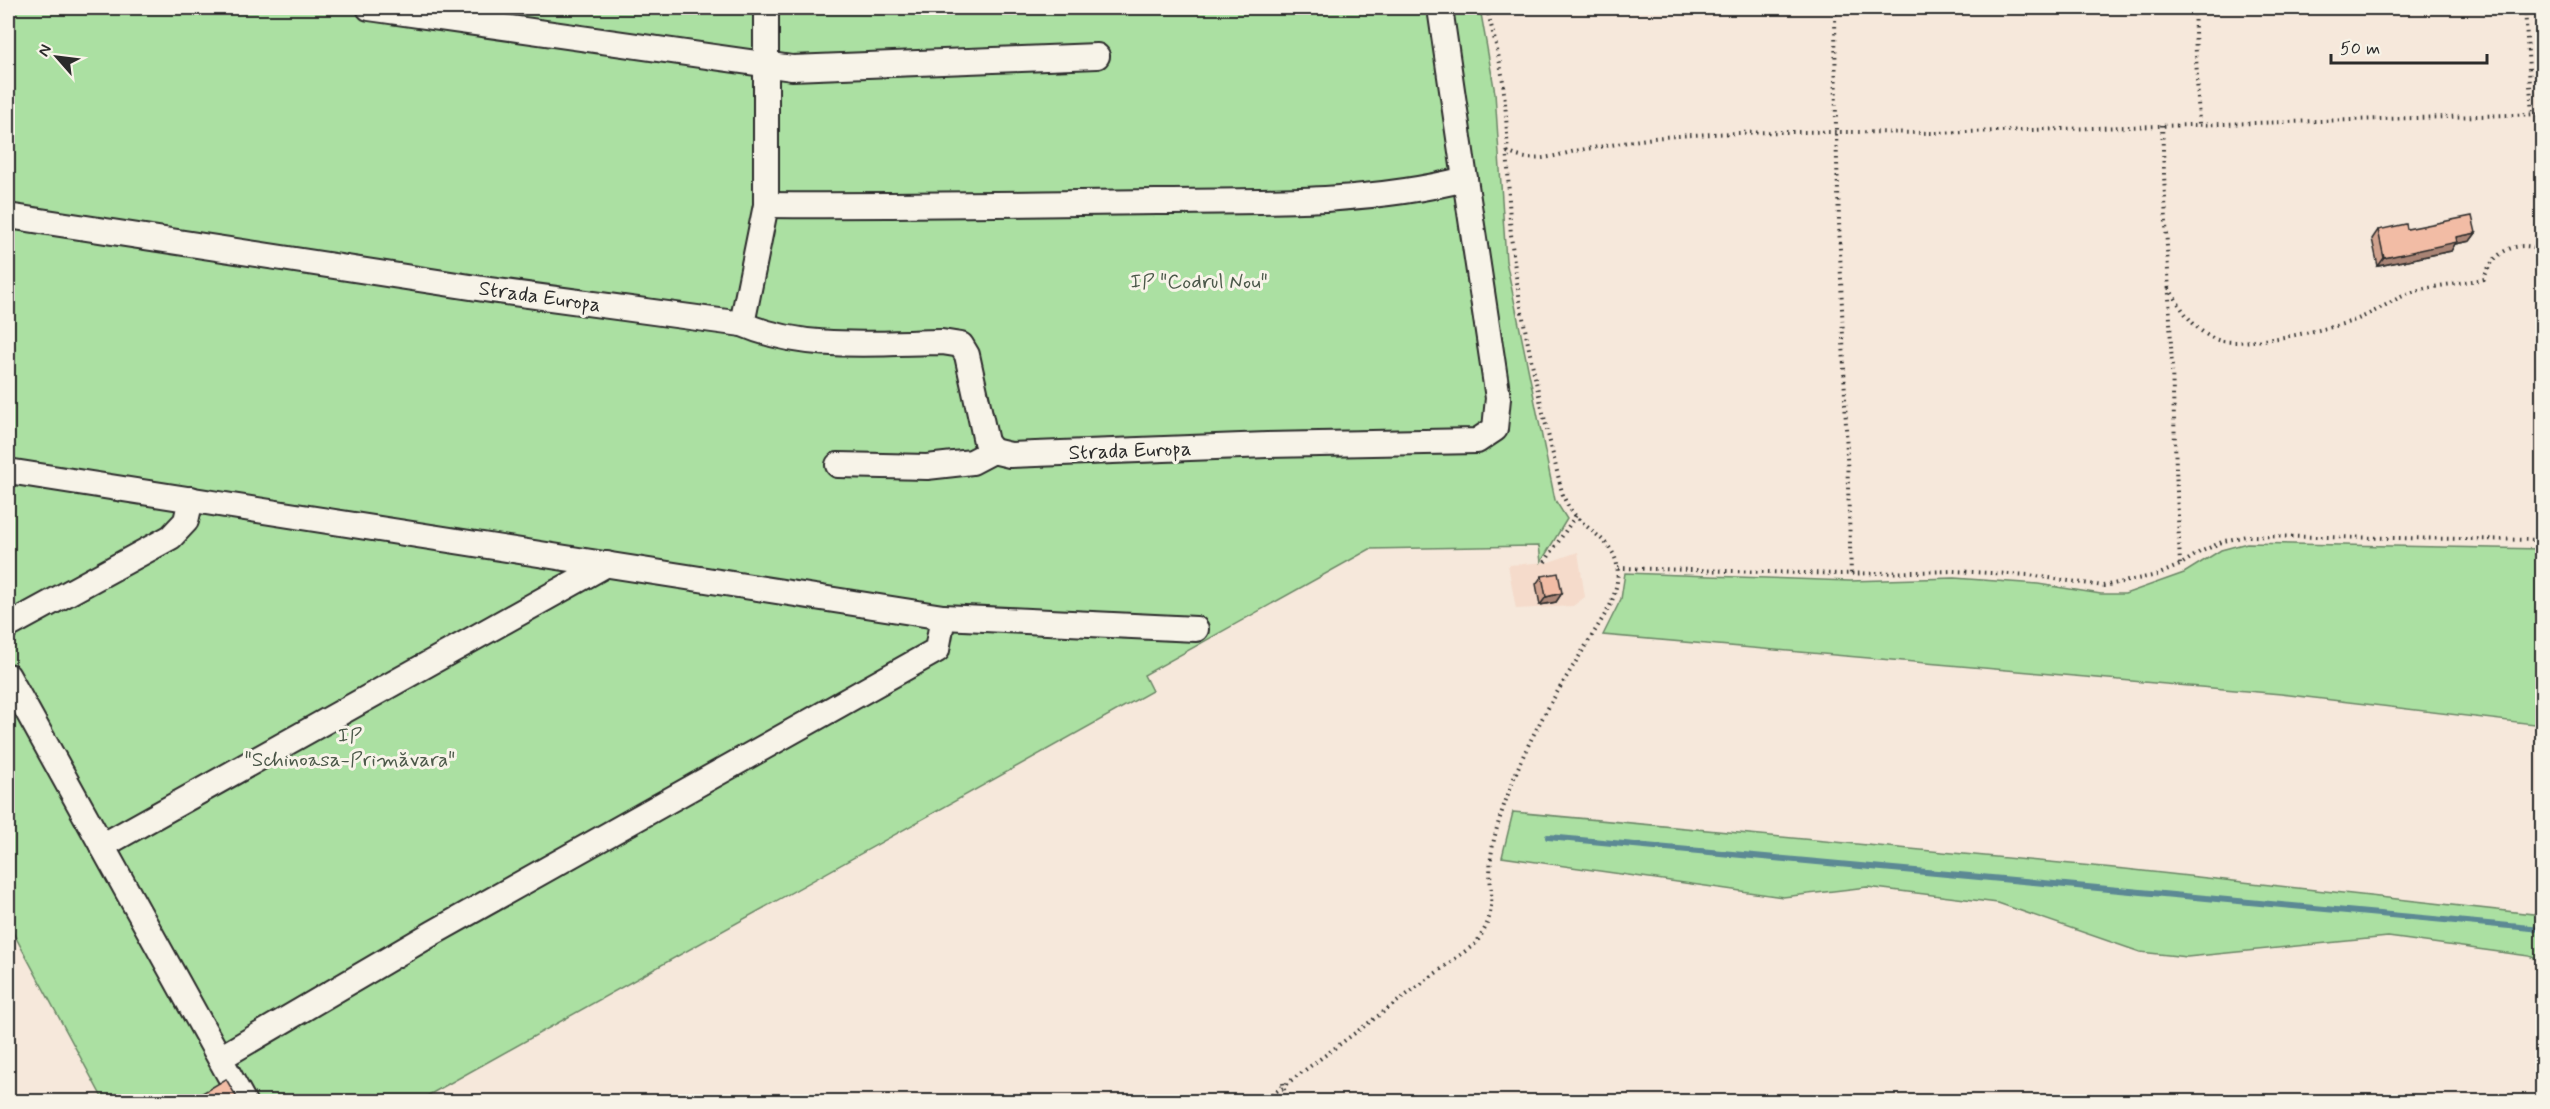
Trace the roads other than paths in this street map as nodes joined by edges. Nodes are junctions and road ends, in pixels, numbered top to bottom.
1 (369, 8) edge
2 (766, 8) edge
3 (1440, 8) edge
4 (1097, 56) dead end
5 (766, 65) junction
6 (1465, 179) junction
7 (766, 205) junction
8 (8, 216) edge
9 (742, 324) junction
10 (993, 452) junction
11 (838, 465) dead end
12 (8, 471) edge
13 (191, 499) junction
14 (607, 564) junction
15 (943, 617) junction
16 (8, 626) edge
17 (1196, 629) dead end
18 (8, 676) edge
19 (102, 846) junction
20 (220, 1058) junction
21 (244, 1101) edge

1 - 5 street
2 - 5 street
3 - 6 street
4 - 5 street
5 - 7 street
6 - 7 street
6 - 10 street, Strada Europa
7 - 9 street
8 - 9 street, Strada Europa
9 - 10 street, Strada Europa
10 - 11 street, Strada Europa
12 - 13 street
13 - 14 street
13 - 16 street
14 - 15 street
14 - 19 street
15 - 17 street
15 - 20 street
18 - 19 street
19 - 20 street
20 - 21 street

